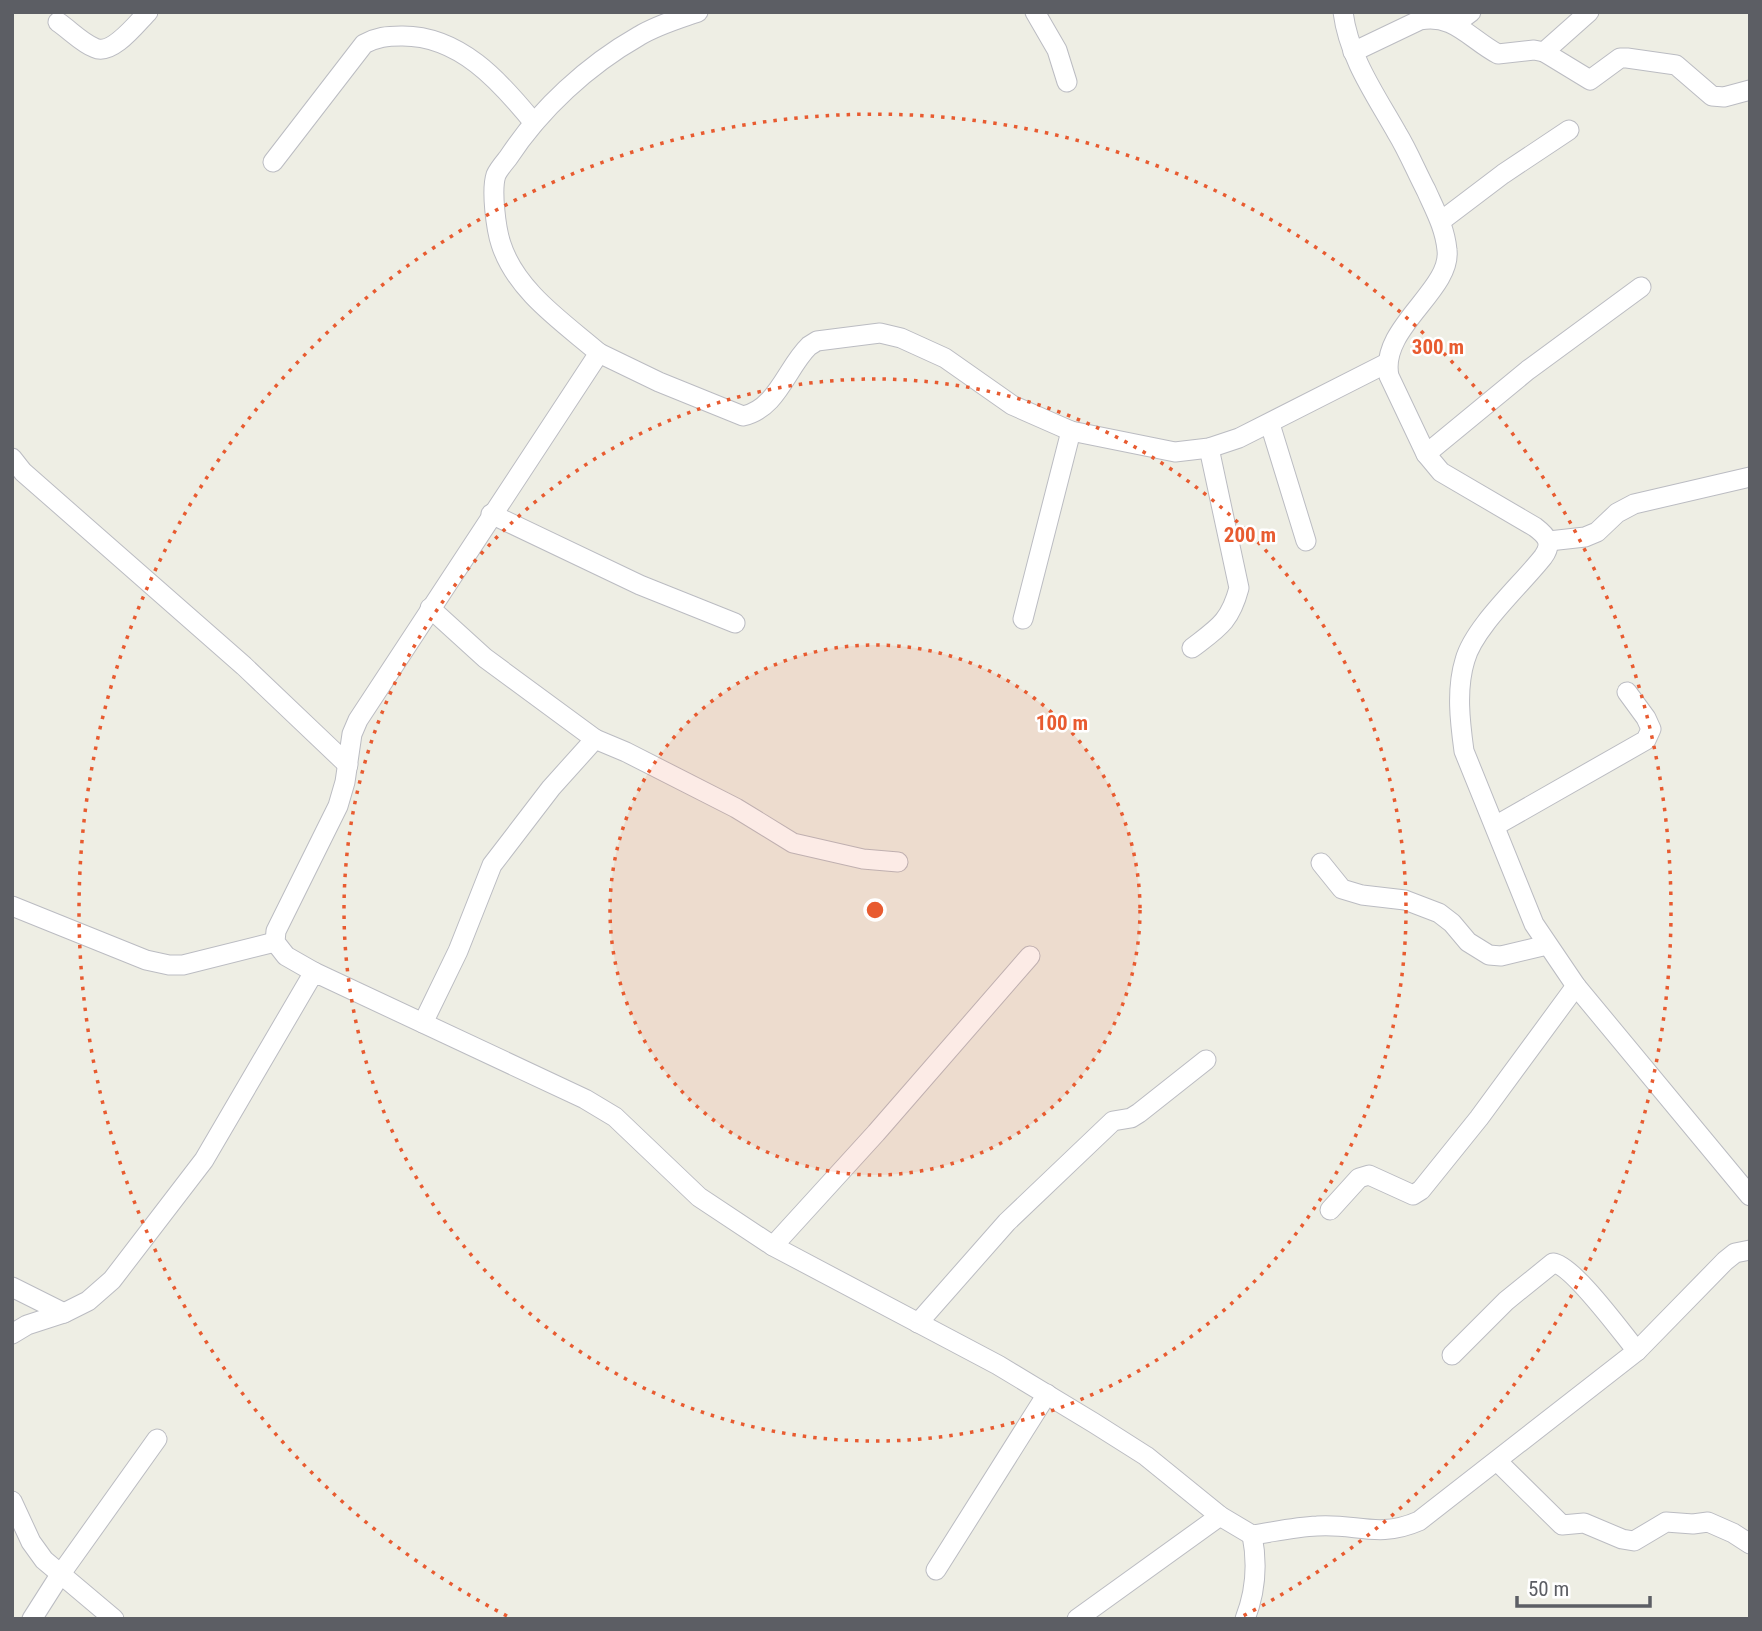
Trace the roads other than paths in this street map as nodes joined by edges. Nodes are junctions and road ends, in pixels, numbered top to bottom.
1 (148, 12) edge
2 (698, 12) edge
3 (1035, 12) edge
4 (1343, 12) edge
5 (1588, 12) edge
6 (1454, 17) edge
7 (58, 22) dead end
8 (1353, 52) junction
9 (1544, 52) junction
10 (1067, 82) dead end
11 (1750, 90) edge
12 (534, 122) junction
13 (1569, 130) dead end
14 (273, 162) dead end
15 (1441, 221) junction
16 (1641, 288) dead end
17 (599, 353) junction
18 (1387, 363) junction
19 (1270, 424) junction
20 (1070, 431) junction
21 (1209, 449) junction
22 (1426, 454) junction
23 (12, 458) edge
24 (1750, 477) edge
25 (491, 514) junction
26 (1306, 541) dead end
27 (1549, 541) junction
28 (430, 608) junction
29 (1023, 619) dead end
30 (735, 622) dead end
31 (1192, 648) dead end
32 (1627, 692) dead end
33 (596, 739) junction
34 (348, 765) junction
35 (1495, 826) junction
36 (898, 862) dead end
37 (1321, 863) dead end
38 (12, 906) edge
39 (275, 942) junction
40 (1547, 945) junction
41 (1030, 956) dead end
42 (314, 972) junction
43 (1576, 986) junction
44 (422, 1023) junction
45 (1206, 1060) dead end
46 (1750, 1196) edge
47 (1330, 1209) dead end
48 (774, 1246) junction
49 (1750, 1250) edge
50 (12, 1287) edge
51 (64, 1313) junction
52 (918, 1323) junction
53 (12, 1334) edge
54 (1637, 1351) junction
55 (1452, 1355) dead end
56 (1047, 1394) junction
57 (157, 1439) dead end
58 (1497, 1461) junction
59 (12, 1500) edge
60 (1220, 1516) junction
61 (1252, 1535) junction
62 (1750, 1544) edge
63 (936, 1570) dead end
64 (60, 1575) junction
65 (32, 1619) edge
66 (114, 1619) edge
67 (1077, 1619) edge
68 (1245, 1619) edge

1 - 7 street
2 - 12 street
3 - 10 street
4 - 8 street
5 - 9 street
6 - 8 street
6 - 9 street
8 - 15 street
9 - 11 street
12 - 14 street
12 - 17 street
13 - 15 street
15 - 18 street
16 - 22 street
17 - 20 street
17 - 25 street
18 - 19 street
18 - 22 street
19 - 21 street
19 - 26 street
20 - 21 street
20 - 29 street
21 - 31 street
22 - 27 street
23 - 34 street
24 - 27 street
25 - 28 street
25 - 30 street
27 - 35 street
28 - 33 street
28 - 34 street
32 - 35 street
33 - 36 street
33 - 44 street
34 - 39 street
35 - 40 street
37 - 40 street
38 - 39 street
39 - 42 street
40 - 43 street
41 - 48 street
42 - 44 street
42 - 51 street
43 - 46 street
43 - 47 street
44 - 48 street
45 - 52 street
48 - 52 street
49 - 54 street
50 - 51 street
51 - 53 street
52 - 56 street
54 - 55 street
54 - 58 street
56 - 60 street
56 - 63 street
57 - 64 street
58 - 61 street
58 - 62 street
59 - 64 street
60 - 61 street
60 - 67 street
61 - 68 street
64 - 65 street
64 - 66 street

